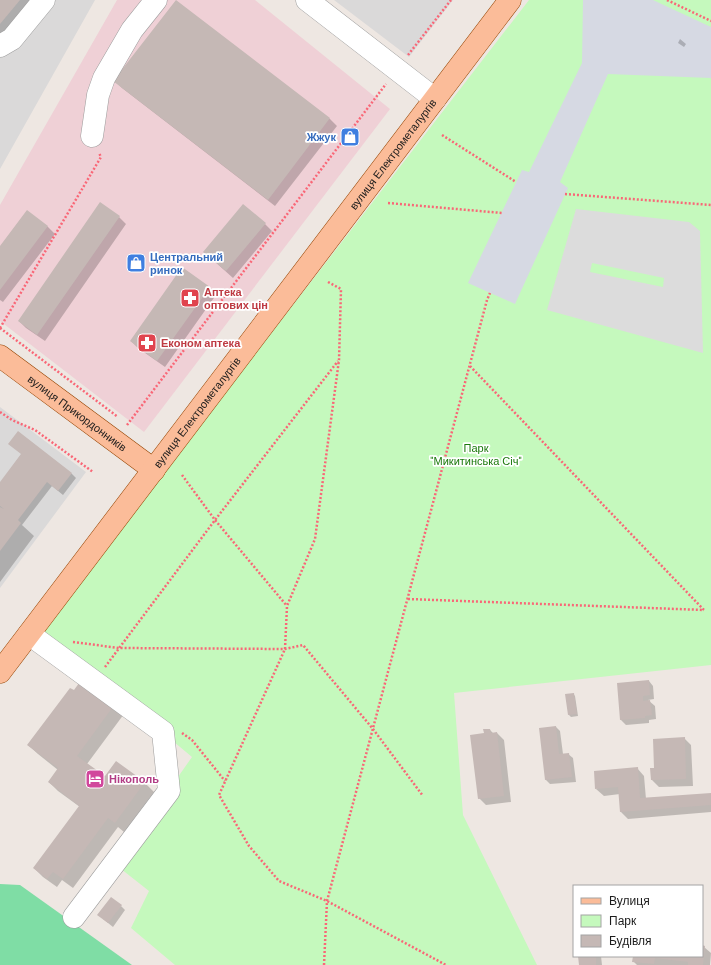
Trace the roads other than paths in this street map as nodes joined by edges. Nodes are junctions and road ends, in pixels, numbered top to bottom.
1 (44, 0) edge
2 (156, 0) edge
3 (307, 0) edge
4 (510, 0) edge
5 (0, 46) edge
6 (436, 99) junction
7 (92, 136) road end
8 (0, 356) edge
9 (154, 470) junction
10 (29, 634) junction
11 (0, 672) edge
12 (74, 917) dead end

1 - 5 lane
2 - 7 lane
3 - 6 lane
4 - 6 main road, вулиця Електрометалургів
6 - 9 main road, вулиця Електрометалургів
8 - 9 main road, вулиця Прикордонників
9 - 10 main road, вулиця Електрометалургів
10 - 11 main road, вулиця Електрометалургів
10 - 12 lane

